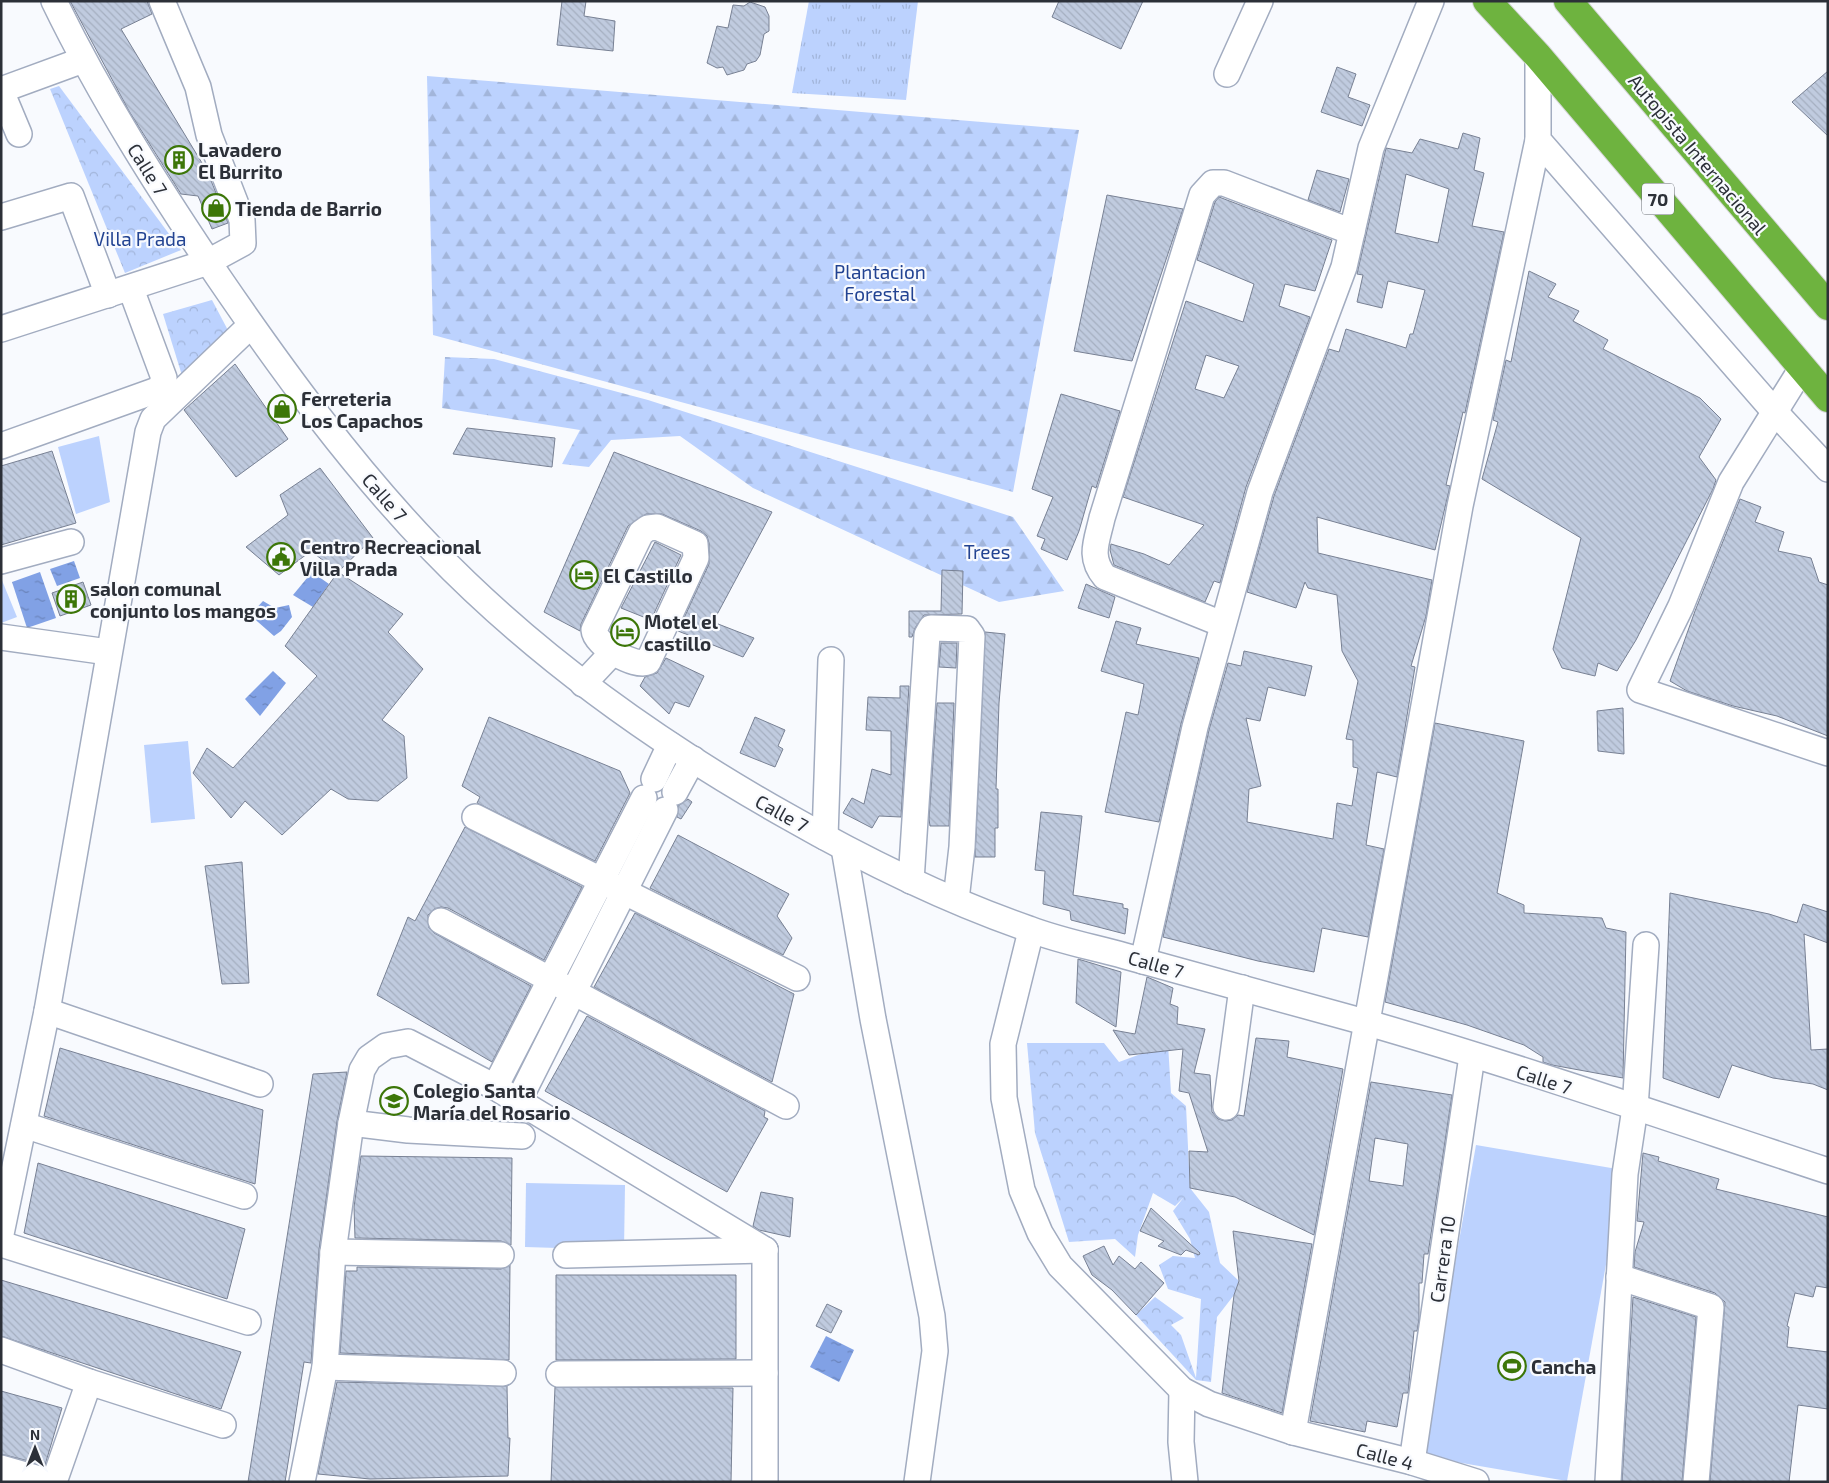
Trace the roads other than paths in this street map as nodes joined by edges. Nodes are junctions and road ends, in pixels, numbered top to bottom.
1 (54, 1) edge
2 (162, 1) edge
3 (1260, 1) edge
4 (1431, 1) edge
5 (1487, 1) edge
6 (1568, 1) edge
7 (80, 54) junction
8 (1538, 56) junction
9 (1227, 74) dead end
10 (1, 79) edge
11 (1, 90) edge
12 (19, 134) dead end
13 (1538, 140) junction
14 (1, 217) edge
15 (1352, 232) junction
16 (208, 262) junction
17 (119, 292) junction
18 (1828, 306) edge
19 (251, 325) junction
20 (1, 330) edge
21 (1802, 368) junction
22 (1828, 398) edge
23 (1774, 411) junction
24 (1, 446) edge
25 (1828, 469) edge
26 (70, 542) dead end
27 (1, 561) edge
28 (1222, 624) junction
29 (1, 637) edge
30 (108, 652) junction
31 (613, 652) junction
32 (831, 660) dead end
33 (583, 684) junction
34 (670, 745) junction
35 (1828, 753) edge
36 (693, 759) junction
37 (660, 795) junction
38 (475, 817) dead end
39 (834, 843) junction
40 (602, 880) junction
41 (911, 881) junction
42 (624, 892) junction
43 (956, 900) junction
44 (441, 921) dead end
45 (1031, 930) junction
46 (1646, 945) dead end
47 (1134, 958) junction
48 (797, 978) dead end
49 (550, 980) junction
50 (1242, 988) junction
51 (574, 992) junction
52 (46, 1011) junction
53 (1366, 1022) junction
54 (1472, 1056) junction
55 (260, 1084) dead end
56 (495, 1087) junction
57 (519, 1100) junction
58 (786, 1106) dead end
59 (1226, 1107) dead end
60 (1635, 1108) junction
61 (351, 1123) junction
62 (24, 1125) junction
63 (522, 1136) dead end
64 (1828, 1171) edge
65 (244, 1196) dead end
66 (1, 1234) edge
67 (1, 1244) edge
68 (766, 1250) junction
69 (333, 1252) junction
70 (502, 1255) dead end
71 (566, 1255) dead end
72 (1618, 1277) junction
73 (248, 1322) dead end
74 (1, 1350) edge
75 (325, 1367) junction
76 (503, 1372) dead end
77 (766, 1372) junction
78 (559, 1374) dead end
79 (89, 1382) junction
80 (1182, 1390) junction
81 (223, 1425) dead end
82 (1294, 1432) junction
83 (1412, 1462) junction
84 (1, 1468) edge
85 (52, 1482) edge
86 (302, 1482) edge
87 (765, 1482) edge
88 (917, 1482) edge
89 (1185, 1482) edge
90 (1476, 1482) edge
91 (1608, 1482) edge
92 (1696, 1482) edge

1 - 7 street, Calle 7
2 - 16 street
3 - 9 street
4 - 15 street
5 - 8 highway, 70
6 - 18 highway, Autopista Internacional
7 - 10 street
7 - 11 street
7 - 16 street, Calle 7
8 - 13 street
8 - 21 highway, 70
11 - 12 street
13 - 23 street
13 - 53 street
14 - 17 street
15 - 28 street
15 - 28 street
16 - 17 street
16 - 19 street, Calle 7
17 - 20 street
17 - 24 street
19 - 30 street
19 - 33 street, Calle 7
21 - 22 highway, 70
21 - 23 street
23 - 25 street
23 - 35 street
26 - 27 street
28 - 47 street
29 - 30 street
30 - 52 street
31 - 31 street
31 - 33 street
32 - 39 street
33 - 34 street, Calle 7
34 - 36 street, Calle 7
34 - 37 street
36 - 37 street
36 - 39 street, Calle 7
37 - 40 street
37 - 42 street
38 - 40 street
39 - 41 street, Calle 7
39 - 88 street
40 - 42 street
40 - 49 street
41 - 43 street, Calle 7
41 - 43 street
42 - 48 street
42 - 51 street
43 - 45 street, Calle 7
44 - 49 street
45 - 47 street, Calle 7
45 - 80 street, Calle 4
46 - 60 street
47 - 50 street, Calle 7
49 - 51 street
49 - 56 street
50 - 53 street, Calle 7
50 - 59 street
51 - 57 street
51 - 58 street
52 - 55 street
52 - 62 street
53 - 54 street, Calle 7
53 - 82 street
54 - 60 street, Calle 7
54 - 83 street, Carrera 10
56 - 57 street
56 - 61 street
57 - 68 street
60 - 64 street, Calle 7
60 - 72 street
61 - 63 street
61 - 69 street
62 - 65 street
62 - 66 street
67 - 73 street
68 - 71 street
68 - 77 street
69 - 70 street
69 - 75 street
72 - 91 street
72 - 92 street
74 - 79 street
75 - 76 street
75 - 86 street
77 - 78 street
77 - 87 street
79 - 81 street
79 - 85 street
80 - 82 street, Calle 4
80 - 89 street
82 - 83 street, Calle 4
83 - 90 street, Calle 4
84 - 85 street

